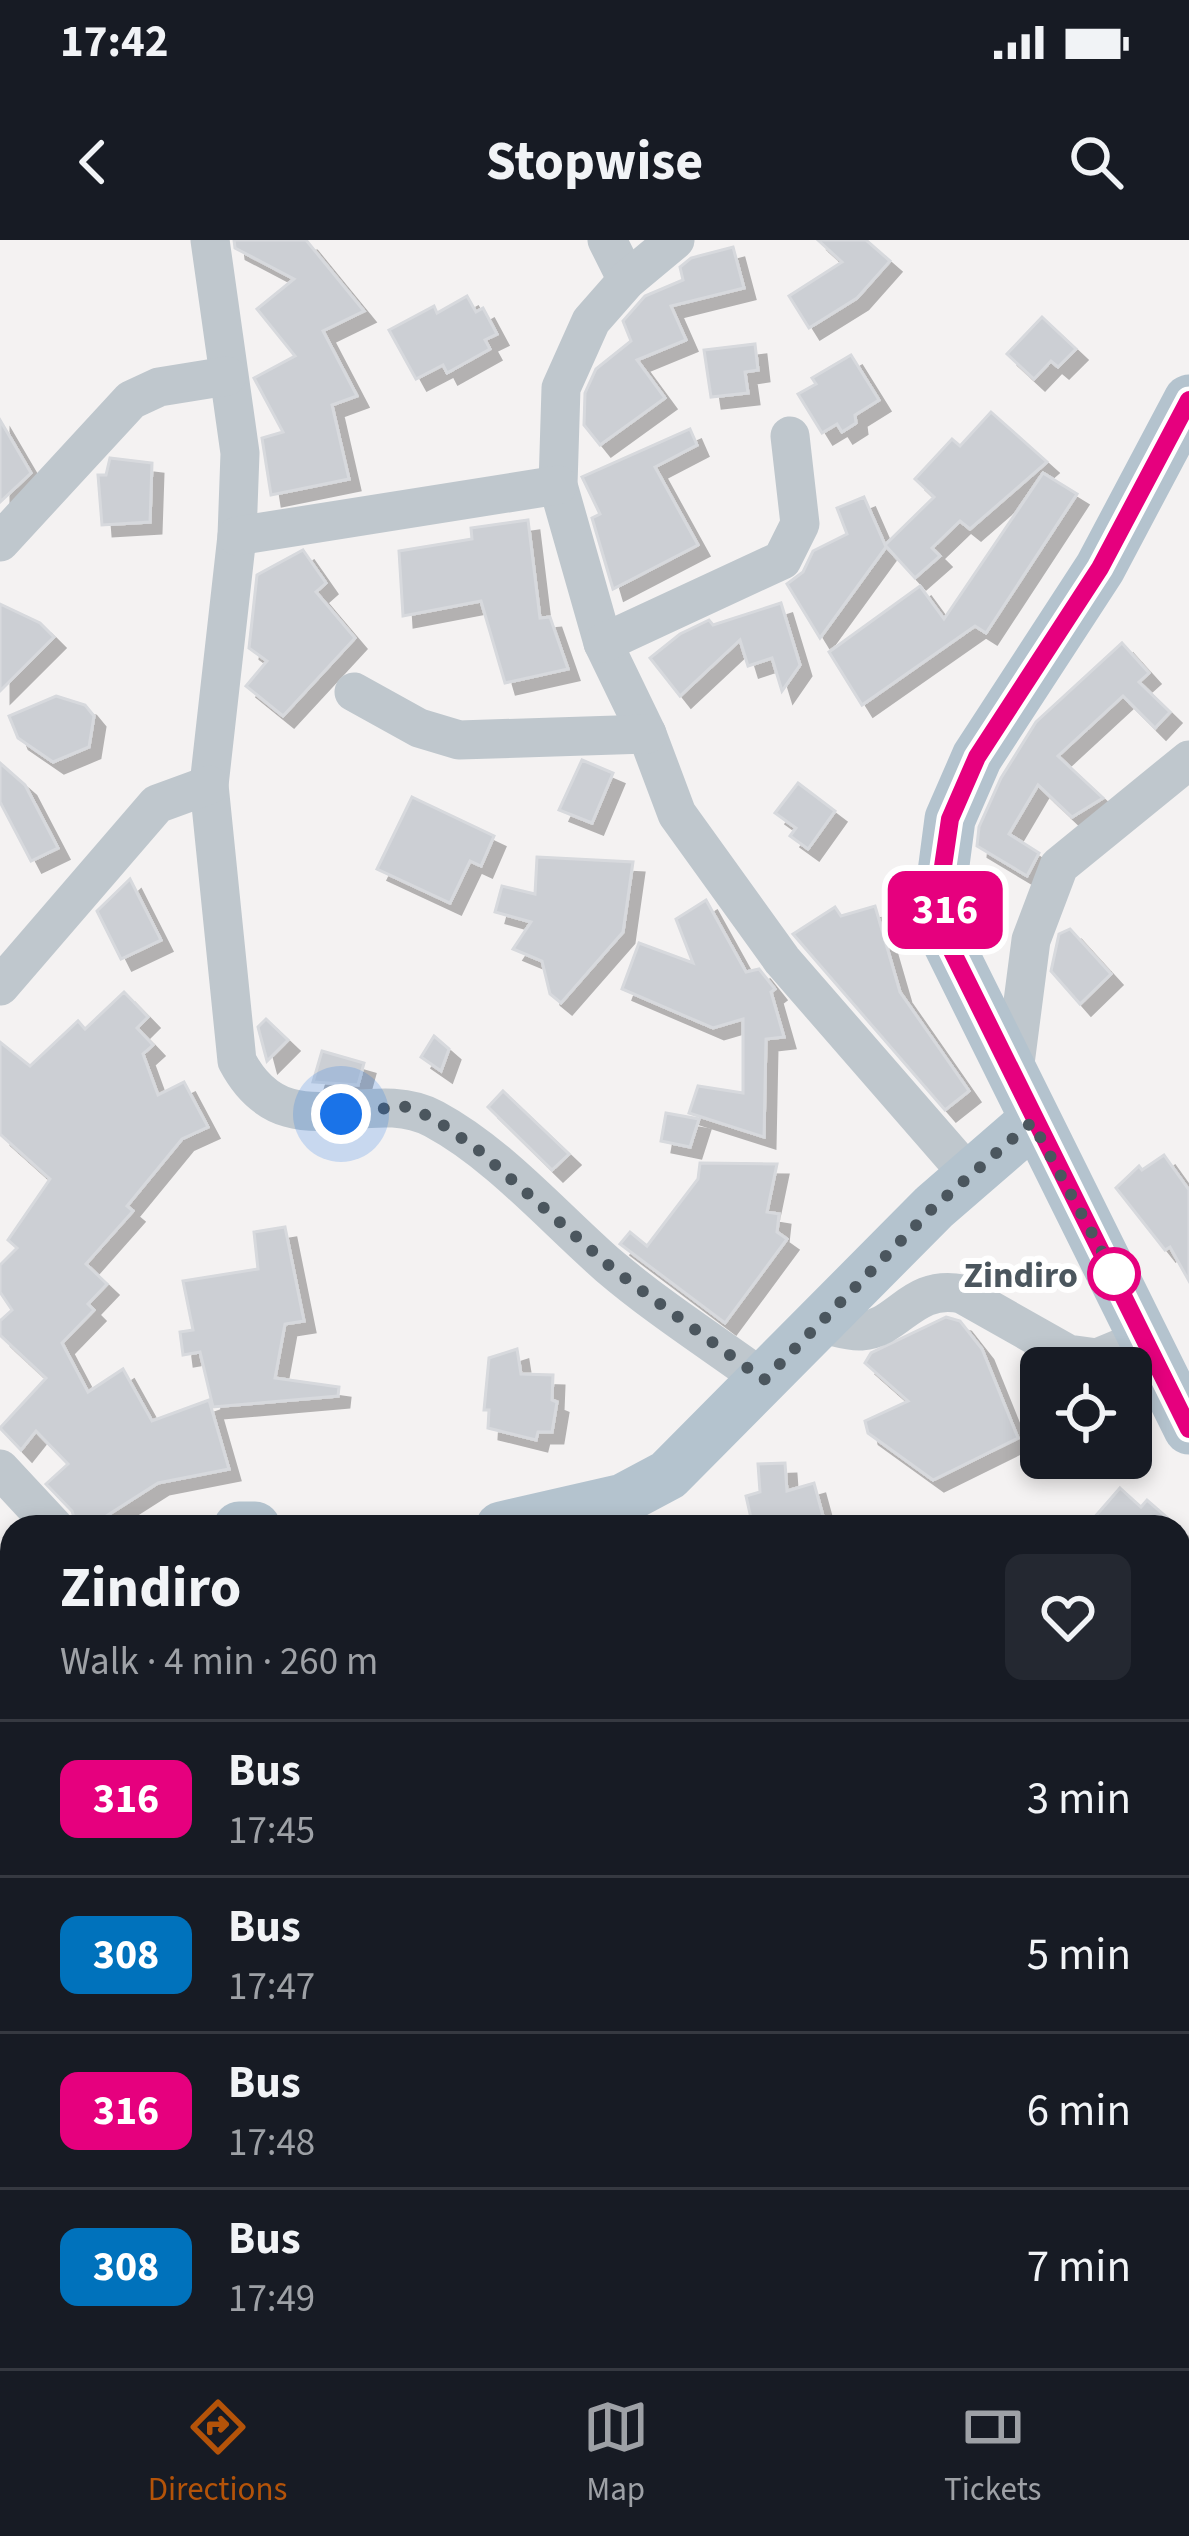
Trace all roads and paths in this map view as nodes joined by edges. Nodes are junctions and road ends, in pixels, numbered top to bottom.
1 (210, 240) edge
2 (607, 240) edge
3 (675, 240) edge
4 (626, 280) junction
5 (227, 376) junction
6 (1189, 400) edge
7 (790, 436) dead end
8 (558, 485) junction
9 (237, 536) junction
10 (0, 542) edge
11 (603, 644) junction
12 (354, 692) dead end
13 (647, 734) junction
14 (1189, 760) edge
15 (209, 785) junction
16 (0, 986) edge
17 (1022, 1101) junction
18 (970, 1176) junction
19 (821, 1324) junction
20 (1143, 1339) junction
21 (764, 1380) junction
22 (1189, 1429) edge
23 (0, 1468) edge
24 (42, 1515) edge
25 (553, 1515) edge

1 - 5 street
2 - 4 street
3 - 4 street
4 - 8 street
5 - 9 street
5 - 10 street
6 - 17 main road
7 - 11 street
8 - 9 street
8 - 11 street
9 - 15 street
11 - 13 street
12 - 13 street
13 - 18 street
14 - 17 street
15 - 16 street
15 - 21 street
17 - 18 main road
17 - 20 main road
18 - 19 main road
19 - 20 street
19 - 21 main road
20 - 22 main road
21 - 25 main road
23 - 24 street

